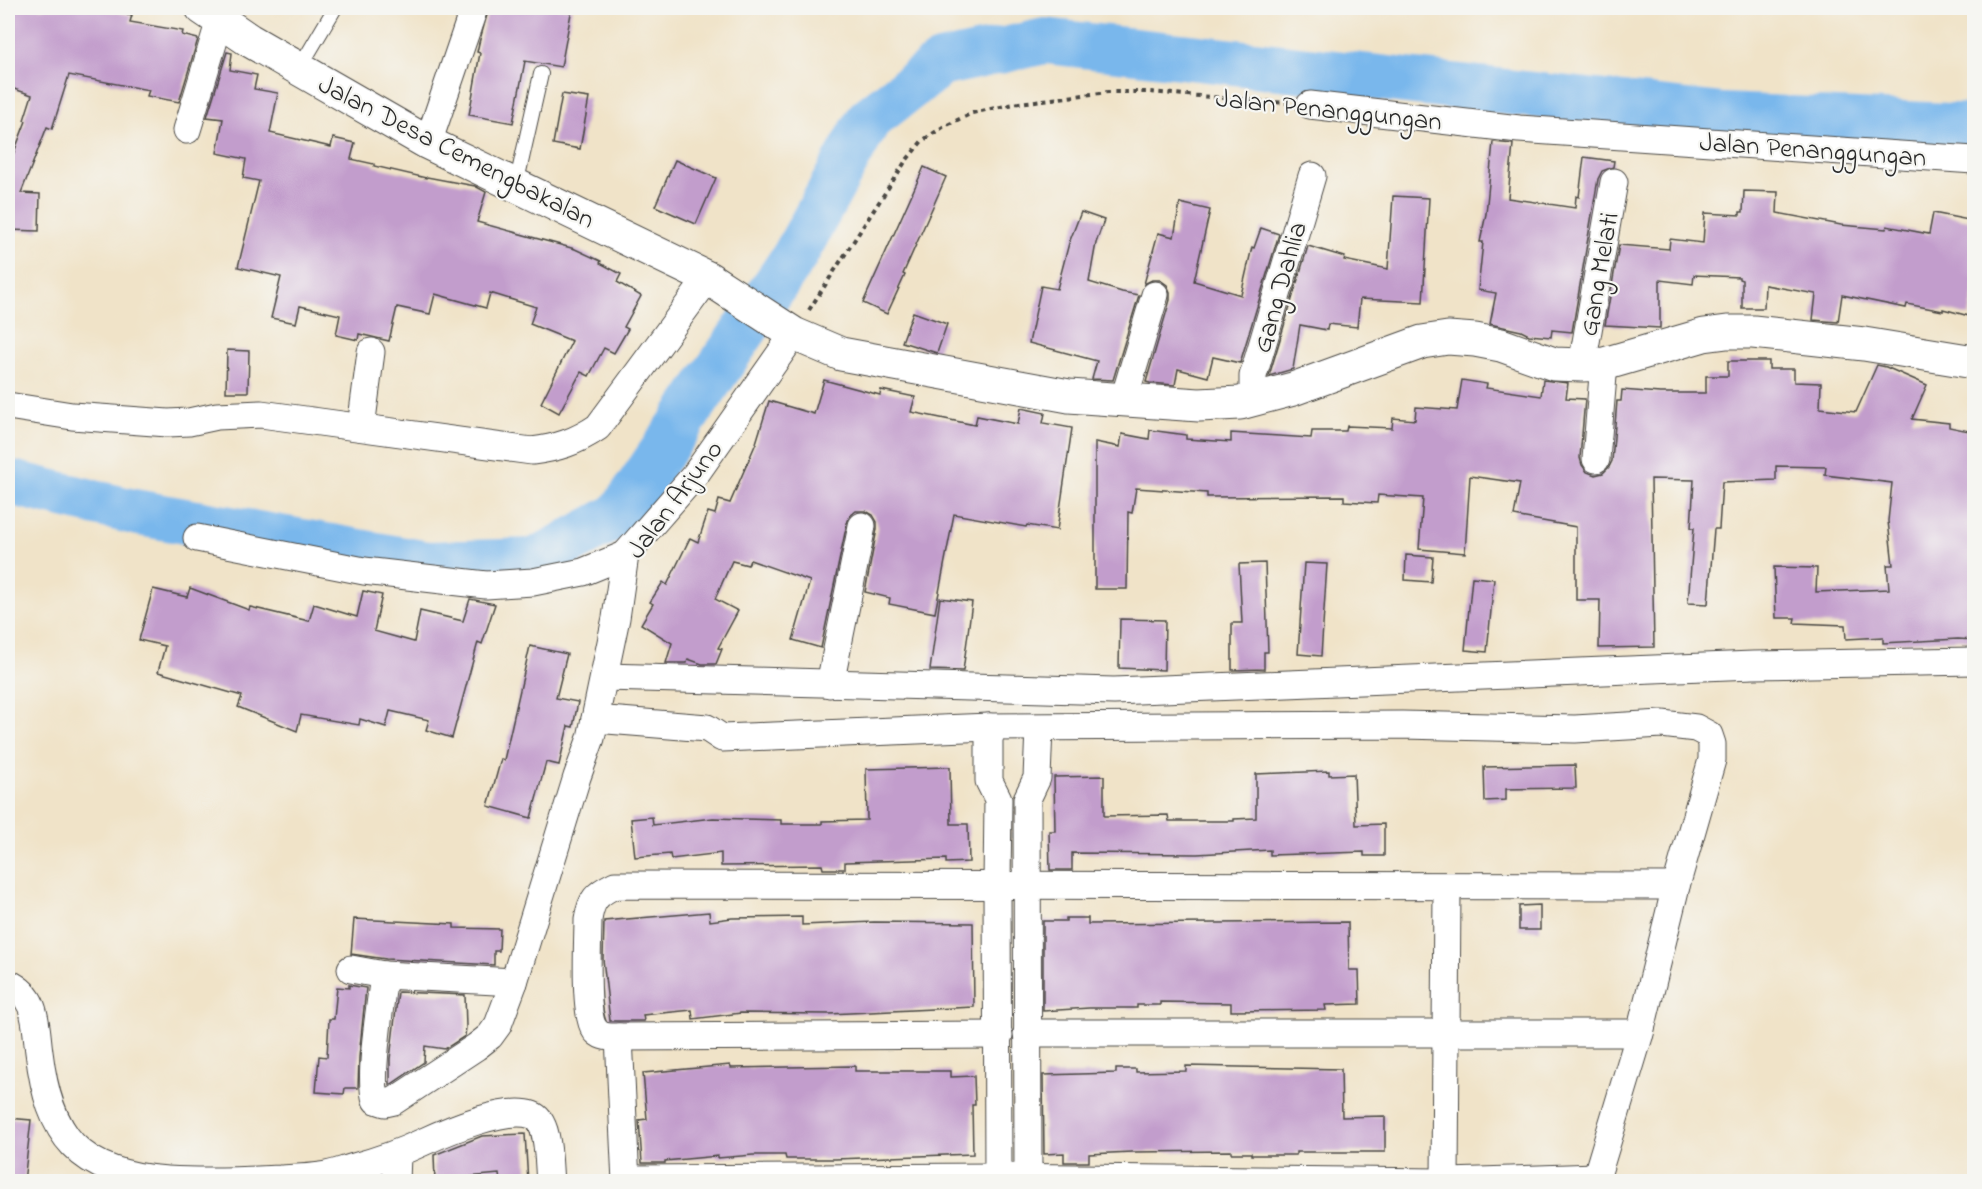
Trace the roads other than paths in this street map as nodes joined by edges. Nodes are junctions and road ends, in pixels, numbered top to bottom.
1 (335, 8) edge
2 (474, 8) edge
3 (211, 14) edge
4 (299, 69) junction
5 (541, 74) dead end
6 (1310, 105) road end
7 (187, 130) dead end
8 (428, 143) junction
9 (1974, 160) edge
10 (1312, 176) dead end
11 (1614, 182) dead end
12 (516, 185) junction
13 (714, 281) junction
14 (1155, 295) dead end
15 (788, 330) junction
16 (371, 352) dead end
17 (1974, 362) edge
18 (1593, 365) junction
19 (1124, 399) junction
20 (1253, 400) junction
21 (8, 406) edge
22 (361, 427) junction
23 (1596, 459) dead end
24 (862, 526) dead end
25 (197, 538) dead end
26 (625, 555) junction
27 (1974, 661) edge
28 (605, 677) junction
29 (830, 684) junction
30 (989, 727) junction
31 (1039, 728) junction
32 (593, 729) junction
33 (998, 799) junction
34 (1027, 799) junction
35 (1027, 884) junction
36 (996, 885) junction
37 (1676, 886) junction
38 (1447, 887) junction
39 (351, 969) dead end
40 (384, 975) junction
41 (514, 982) junction
42 (8, 983) edge
43 (1027, 1033) junction
44 (1640, 1033) junction
45 (1445, 1034) junction
46 (999, 1035) junction
47 (619, 1037) junction
48 (397, 1155) junction
49 (998, 1179) edge
50 (1596, 1179) edge
51 (145, 1180) edge
52 (626, 1180) edge
53 (1028, 1180) edge
54 (396, 1182) edge
55 (549, 1182) edge
56 (1438, 1182) edge
57 (1447, 1182) edge

1 - 4 lane
2 - 8 street
3 - 4 street, Jalan Desa Cemengbakalan
3 - 7 street
4 - 8 street, Jalan Desa Cemengbakalan
5 - 12 lane
6 - 9 street, Jalan Penanggungan
8 - 12 street, Jalan Desa Cemengbakalan
10 - 20 street, Gang Dahlia
11 - 18 street, Gang Melati
12 - 13 street, Jalan Desa Cemengbakalan
13 - 15 street, Jalan Desa Cemengbakalan
13 - 22 street
14 - 19 street
15 - 19 street, Jalan Desa Cemengbakalan
15 - 26 street, Jalan Arjuno
16 - 22 street
17 - 18 street, Jalan Desa Cemengbakalan
18 - 20 street, Jalan Desa Cemengbakalan
18 - 23 street, Gang Melati
19 - 20 street, Jalan Desa Cemengbakalan
21 - 22 street
24 - 29 street
25 - 26 street
26 - 28 street, Jalan Arjuno
27 - 29 street
28 - 29 street
28 - 32 street, Jalan Arjuno
30 - 31 street
30 - 32 street
30 - 33 street
31 - 34 street
31 - 37 street
32 - 41 street, Jalan Arjuno
33 - 34 street
33 - 36 street
34 - 35 street
35 - 36 street
35 - 38 street
35 - 43 street
36 - 46 street
36 - 47 street
37 - 38 street
37 - 44 street
38 - 45 street
39 - 40 street
40 - 41 street
40 - 41 street, Jalan Arjuno
42 - 51 street
43 - 45 street
43 - 53 street
44 - 45 street
44 - 50 street
45 - 57 street
46 - 47 street
46 - 49 street
47 - 52 street
48 - 51 street
48 - 54 street
48 - 55 street
49 - 52 street
49 - 53 street
50 - 57 street
53 - 56 street

